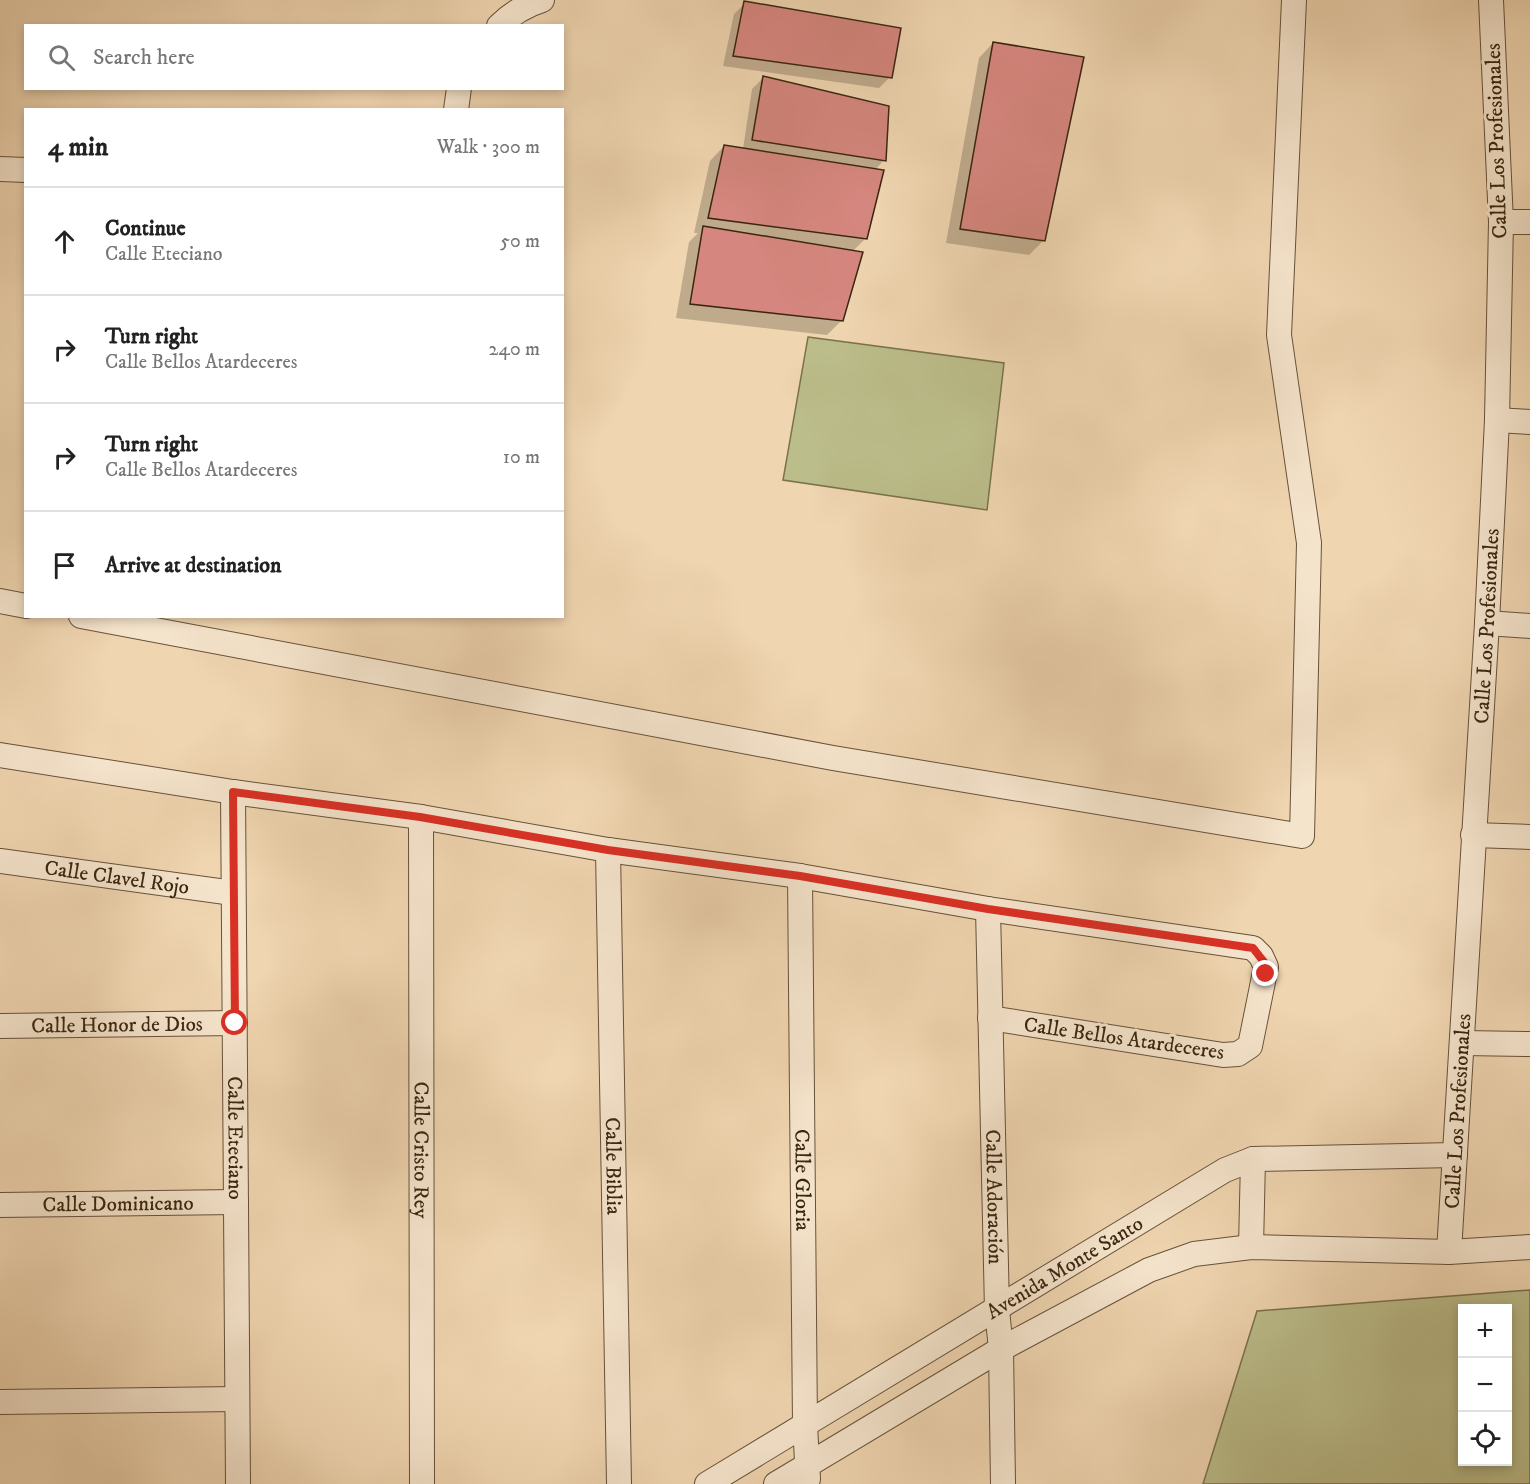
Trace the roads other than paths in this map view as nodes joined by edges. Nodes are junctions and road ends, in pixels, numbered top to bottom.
1 (542, 0) edge
2 (1294, 0) edge
3 (1491, 0) edge
4 (501, 24) edge
5 (459, 90) edge
6 (456, 108) edge
7 (0, 169) edge
8 (24, 170) edge
9 (1501, 222) junction
10 (1530, 222) edge
11 (1497, 420) junction
12 (1530, 422) edge
13 (0, 601) edge
14 (24, 606) edge
15 (92, 618) edge
16 (1487, 623) junction
17 (1530, 626) edge
18 (0, 754) edge
19 (233, 792) junction
20 (420, 817) junction
21 (1473, 836) junction
22 (1530, 837) edge
23 (608, 850) junction
24 (0, 861) edge
25 (800, 876) junction
26 (233, 893) junction
27 (988, 909) junction
28 (990, 1018) junction
29 (235, 1023) junction
30 (0, 1026) edge
31 (1462, 1043) junction
32 (1530, 1044) edge
33 (1455, 1155) junction
34 (1253, 1159) junction
35 (236, 1202) junction
36 (0, 1205) edge
37 (1251, 1247) junction
38 (1530, 1247) edge
39 (1449, 1252) junction
40 (997, 1310) junction
41 (1001, 1349) junction
42 (237, 1399) junction
43 (0, 1402) edge
44 (805, 1425) junction
45 (808, 1474) edge
46 (238, 1484) edge
47 (422, 1484) edge
48 (619, 1484) edge
49 (707, 1484) edge
50 (776, 1484) edge
51 (1003, 1484) edge

1 - 4 street
2 - 15 street
3 - 9 street, Calle Los Profesionales
5 - 6 street
7 - 8 street
9 - 10 street
9 - 11 street, Calle Los Profesionales
11 - 12 street
11 - 16 street, Calle Los Profesionales
13 - 14 street
16 - 17 street
16 - 21 street, Calle Los Profesionales
18 - 19 street, Calle Bellos Atardeceres
19 - 20 street, Calle Bellos Atardeceres
19 - 26 street, Calle Eteciano
20 - 23 street, Calle Bellos Atardeceres
20 - 47 street, Calle Cristo Rey
21 - 22 street
21 - 31 street, Calle Los Profesionales
23 - 25 street, Calle Bellos Atardeceres
23 - 48 street, Calle Biblia
24 - 26 street, Calle Clavel Rojo
25 - 27 street, Calle Bellos Atardeceres
25 - 44 street, Calle Gloria
26 - 29 street, Calle Eteciano
27 - 28 street, Calle Adoración
27 - 28 street, Calle Bellos Atardeceres
28 - 40 street, Calle Adoración
29 - 30 street, Calle Honor de Dios
29 - 35 street, Calle Eteciano
31 - 32 street
31 - 33 street, Calle Los Profesionales
33 - 34 street, Avenida Monte Santo
33 - 39 street, Calle Los Profesionales
34 - 37 street
34 - 40 street, Avenida Monte Santo
35 - 36 street, Calle Dominicano
35 - 42 street, Calle Eteciano
37 - 39 street, Avenida Monte Santo
37 - 41 street, Avenida Monte Santo
38 - 39 street, Avenida Monte Santo
40 - 41 street, Calle Adoración
40 - 44 street, Avenida Monte Santo
41 - 45 street, Avenida Monte Santo
41 - 51 street, Calle Adoración
42 - 43 street
42 - 46 street, Calle Eteciano
44 - 45 street, Calle Gloria
44 - 49 street, Avenida Monte Santo
45 - 50 street, Avenida Monte Santo

